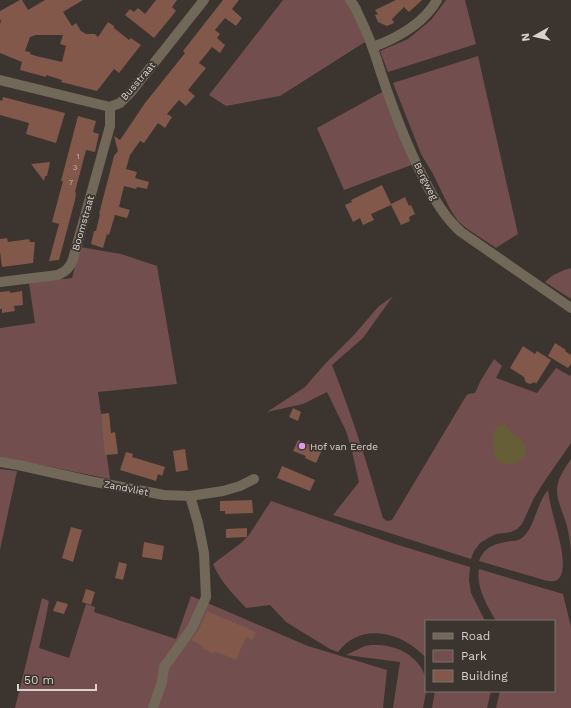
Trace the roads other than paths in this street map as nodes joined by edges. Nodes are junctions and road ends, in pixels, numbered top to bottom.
1 (204, 0) edge
2 (350, 0) edge
3 (437, 0) edge
4 (372, 47) junction
5 (0, 80) edge
6 (110, 107) junction
7 (0, 282) edge
8 (571, 308) edge
9 (0, 462) edge
10 (253, 480) dead end
11 (190, 496) junction
12 (153, 708) edge

1 - 6 street, Busstraat
2 - 4 street, Bergweg
3 - 4 street
4 - 8 street, Bergweg
5 - 6 street
6 - 7 street, Boomstraat
9 - 11 street, Zandvliet
10 - 11 street, Zandvliet
11 - 12 street

